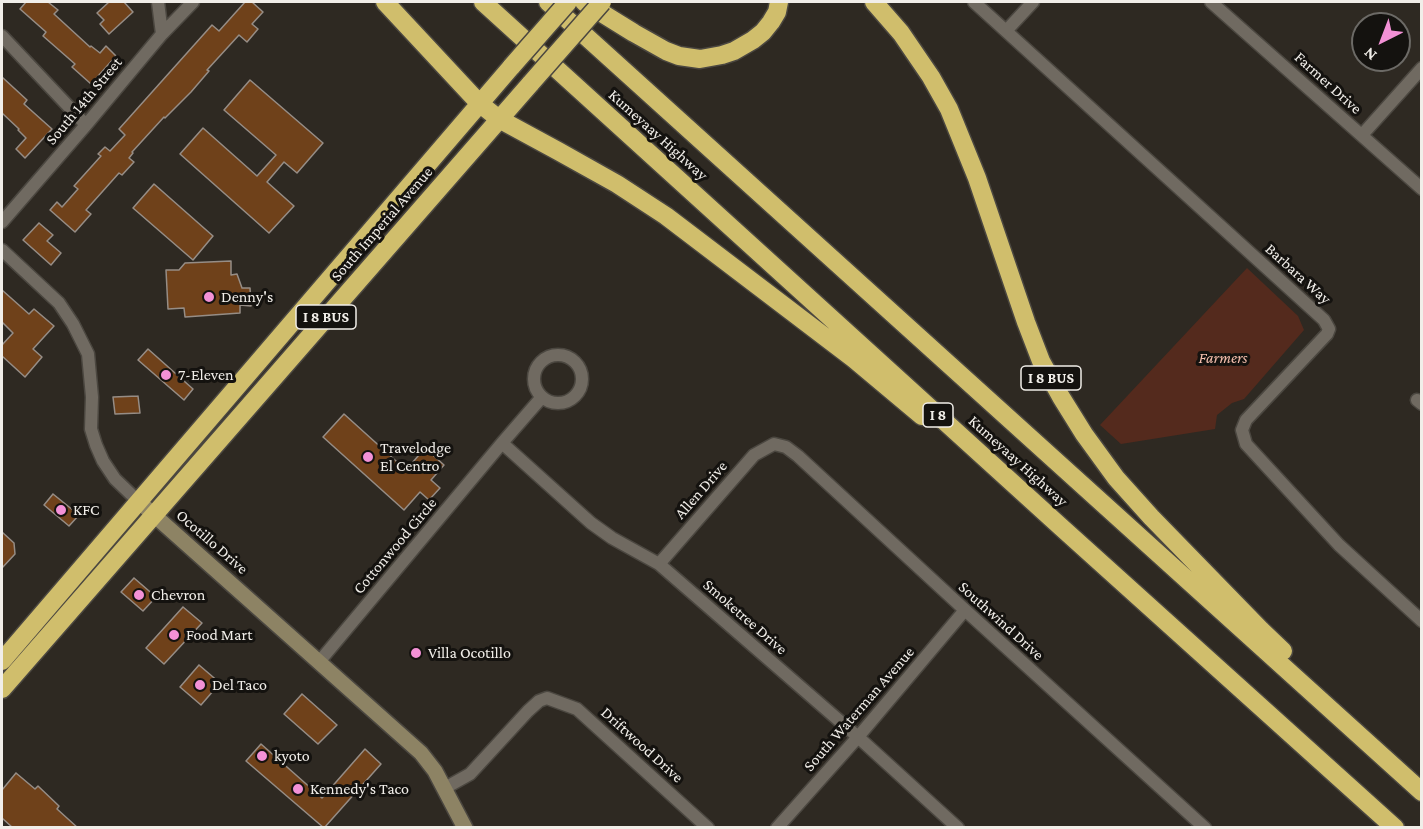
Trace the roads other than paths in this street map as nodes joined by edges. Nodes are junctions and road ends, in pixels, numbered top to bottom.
1 (158, 2) edge
2 (193, 2) edge
3 (384, 2) edge
4 (483, 2) edge
5 (548, 2) edge
6 (568, 2) edge
7 (584, 2) edge
8 (602, 2) edge
9 (779, 2) edge
10 (874, 2) edge
11 (974, 2) edge
12 (1033, 2) edge
13 (1211, 2) edge
14 (1006, 31) junction
15 (162, 34) junction
16 (2, 36) edge
17 (1422, 68) edge
18 (479, 103) junction
19 (499, 119) junction
20 (86, 125) junction
21 (1362, 135) junction
22 (1422, 189) edge
23 (2, 222) edge
24 (2, 250) edge
25 (542, 397) junction
26 (502, 443) junction
27 (774, 444) joint
28 (139, 502) junction
29 (153, 514) junction
30 (1061, 527) junction
31 (659, 564) junction
32 (965, 610) junction
33 (1422, 621) edge
34 (2, 661) edge
35 (319, 662) junction
36 (2, 688) edge
37 (1317, 698) junction
38 (858, 737) junction
39 (445, 788) junction
40 (1422, 792) edge
41 (465, 828) edge
42 (708, 828) edge
43 (777, 828) edge
44 (958, 828) edge
45 (1205, 828) edge
46 (1395, 828) edge

1 - 15 street
2 - 15 street, South 14th Street
3 - 18 highway
4 - 30 highway, Kumeyaay Highway / I 8
5 - 37 highway, Kumeyaay Highway
6 - 18 highway, South Imperial Avenue / I 8 BUS, bridge
7 - 9 highway
8 - 19 highway, South Imperial Avenue, bridge
10 - 37 highway, I 8 BUS
11 - 14 street, Barbara Way
12 - 14 street
13 - 21 street, Farmer Drive
14 - 33 street, Barbara Way
15 - 20 street, South 14th Street
16 - 20 street
17 - 21 street
18 - 19 highway
18 - 28 highway, South Imperial Avenue / I 8 BUS
19 - 29 highway, South Imperial Avenue / I 8 BUS
19 - 30 highway
20 - 23 street, South 14th Street
21 - 22 street, Farmer Drive
24 - 28 street, Ocotillo Drive
25 - 25 street
25 - 26 street, Cottonwood Circle
26 - 31 street, Smoketree Drive
26 - 35 street, Cottonwood Circle
27 - 31 street, Allen Drive
27 - 32 street, Southwind Drive
28 - 29 street, Ocotillo Drive
28 - 34 highway, South Imperial Avenue / I 8 BUS
29 - 35 street, Ocotillo Drive
29 - 36 highway, South Imperial Avenue / I 8 BUS
30 - 46 highway, Kumeyaay Highway / I 8
31 - 38 street, Smoketree Drive
32 - 38 street, South Waterman Avenue
32 - 45 street, Southwind Drive
35 - 39 street, Ocotillo Drive
37 - 40 highway, Kumeyaay Highway
38 - 43 street, South Waterman Avenue
38 - 44 street, Smoketree Drive
39 - 41 street, Ocotillo Drive
39 - 42 street, Driftwood Drive

